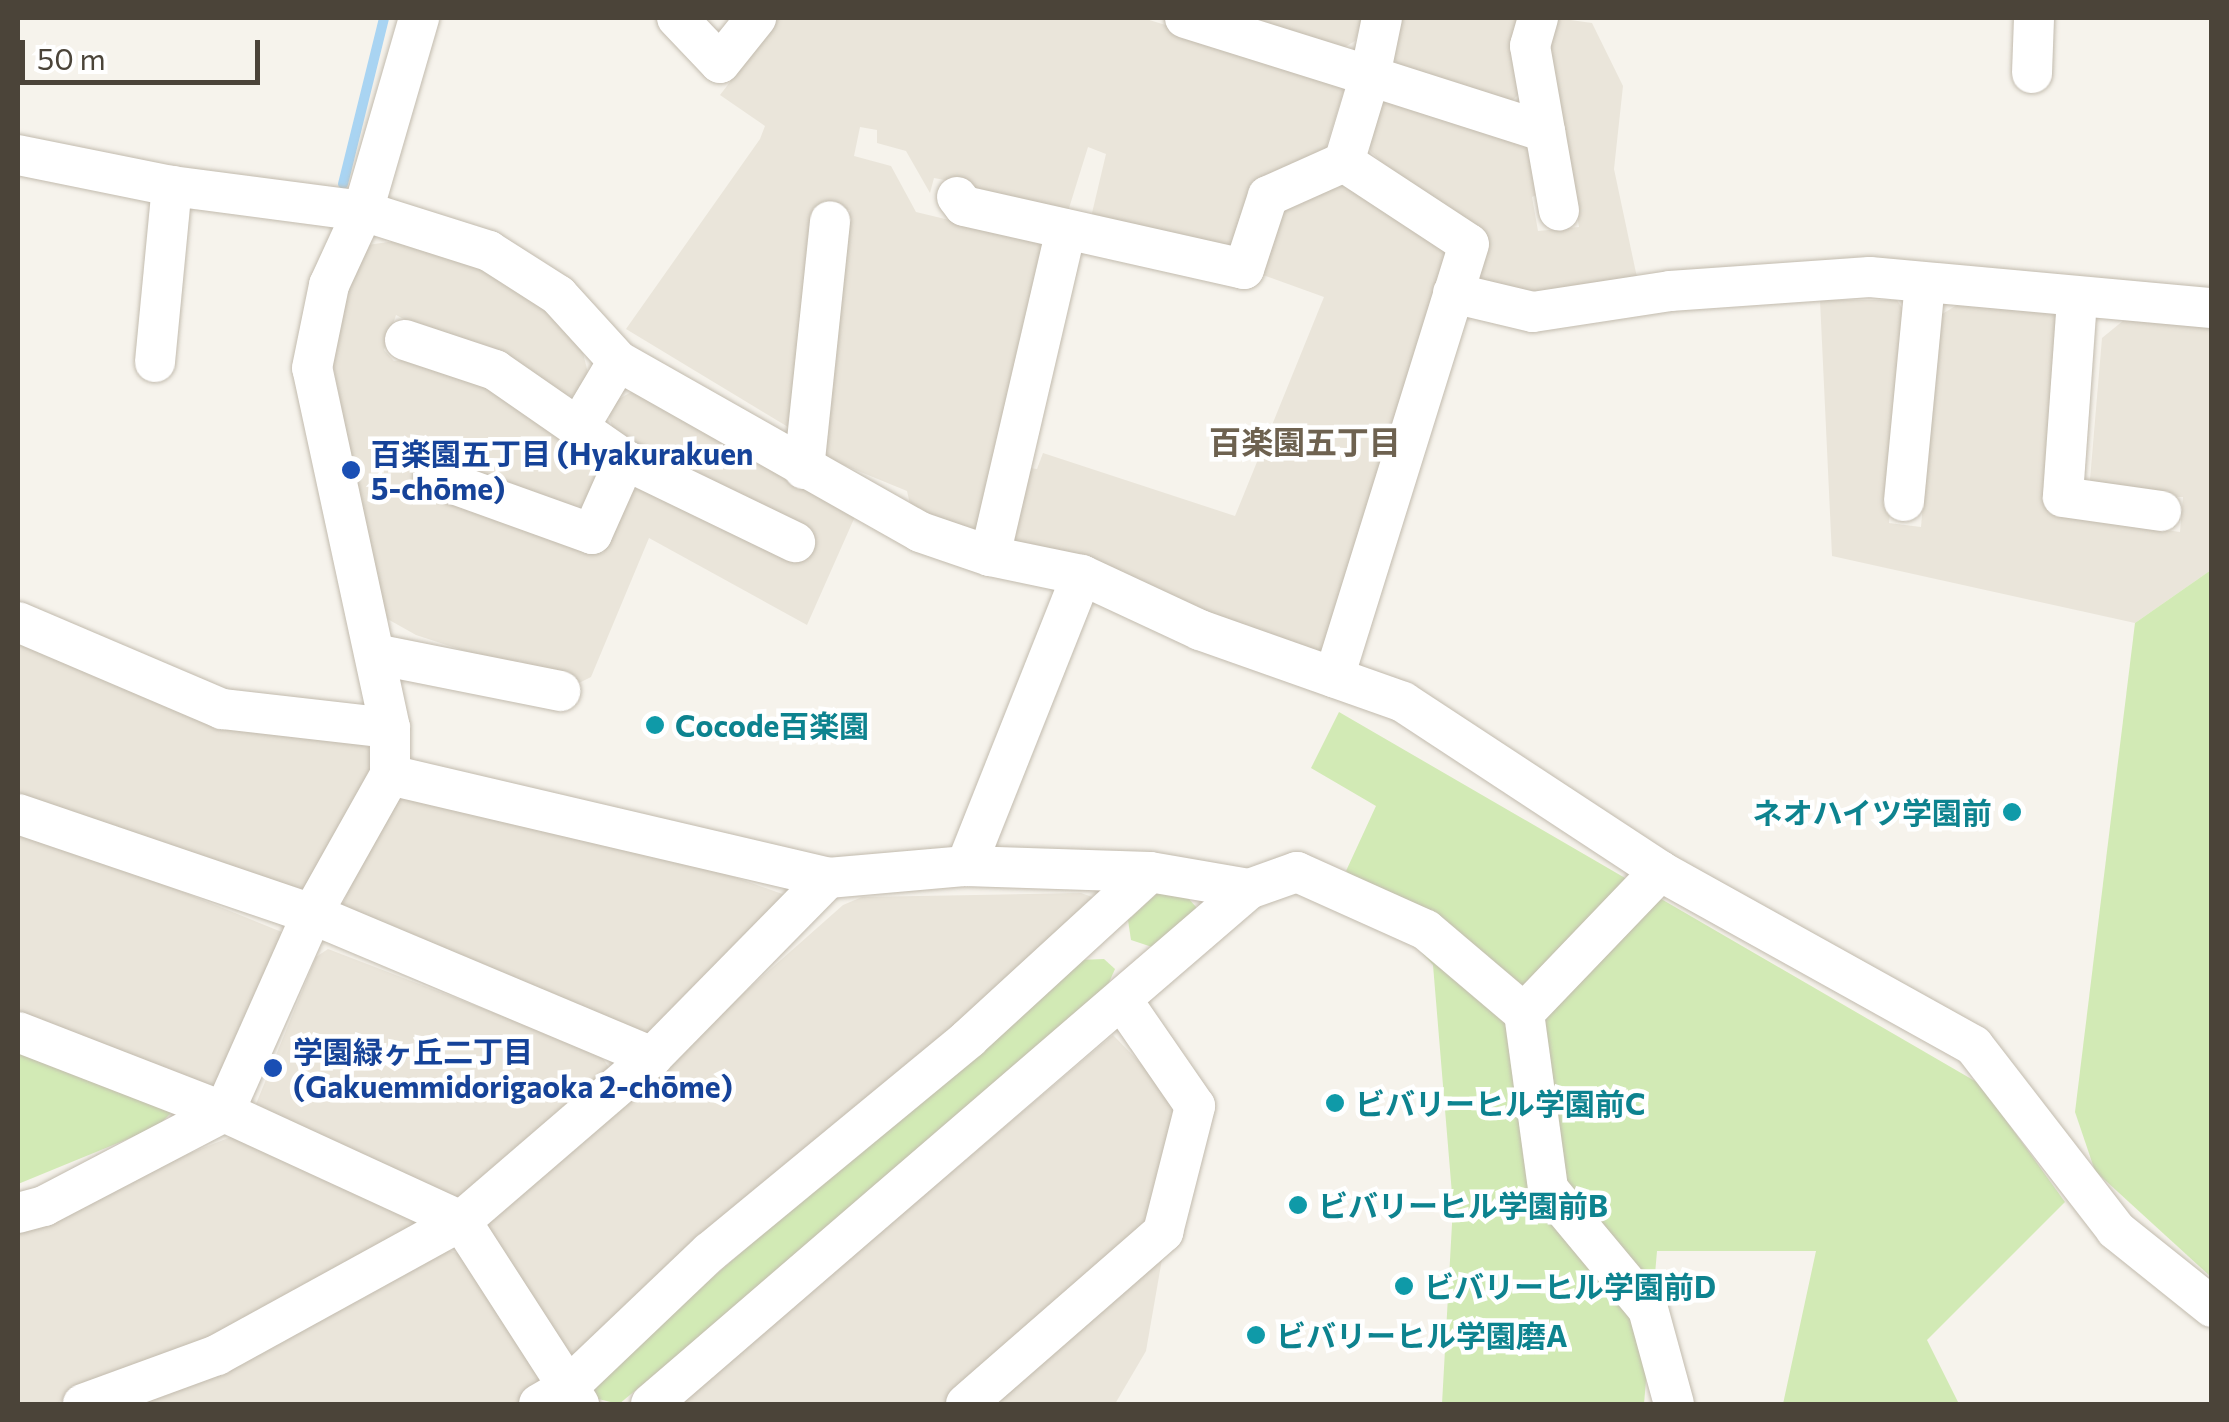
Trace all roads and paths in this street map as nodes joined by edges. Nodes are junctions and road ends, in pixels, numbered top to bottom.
1 (419, 18) edge
2 (677, 18) edge
3 (756, 18) edge
4 (1185, 18) edge
5 (1382, 18) edge
6 (1538, 18) edge
7 (2034, 18) edge
8 (2032, 73) dead end
9 (1370, 76) junction
10 (1545, 132) junction
11 (18, 155) edge
12 (1344, 162) junction
13 (172, 186) junction
14 (957, 196) dead end
15 (1559, 210) dead end
16 (363, 211) junction
17 (830, 221) dead end
18 (1066, 230) junction
19 (1925, 283) junction
20 (1453, 293) junction
21 (2077, 300) junction
22 (2212, 308) edge
23 (405, 340) dead end
24 (618, 361) junction
25 (155, 362) dead end
26 (580, 425) junction
27 (625, 460) junction
28 (804, 468) junction
29 (434, 477) dead end
30 (1904, 501) dead end
31 (2161, 511) dead end
32 (795, 542) dead end
33 (990, 556) junction
34 (1082, 575) junction
35 (18, 622) edge
36 (375, 654) junction
37 (1334, 678) junction
38 (560, 692) dead end
39 (390, 728) junction
40 (390, 775) junction
41 (18, 814) edge
42 (966, 866) junction
43 (1660, 871) junction
44 (1150, 872) junction
45 (828, 878) junction
46 (1249, 889) junction
47 (312, 914) junction
48 (1124, 1003) junction
49 (1524, 1013) junction
50 (18, 1032) edge
51 (652, 1057) junction
52 (224, 1112) junction
53 (18, 1212) edge
54 (461, 1221) junction
55 (2212, 1307) edge
56 (562, 1399) edge
57 (83, 1404) edge
58 (651, 1404) edge
59 (966, 1404) edge
60 (1674, 1404) edge

1 - 16 street
2 - 3 street
4 - 9 street
5 - 9 street
6 - 10 street
7 - 8 street
9 - 10 street
9 - 12 street
10 - 15 street
11 - 13 street
12 - 18 street
12 - 20 street
13 - 16 street
13 - 25 street
14 - 18 street
16 - 24 street
16 - 36 street
17 - 28 street
18 - 33 street
19 - 20 street
19 - 21 street
19 - 30 street
20 - 37 street
21 - 22 street
21 - 31 street
23 - 26 street
24 - 26 street
24 - 28 street
26 - 27 street
27 - 29 street
27 - 32 street
28 - 33 street
33 - 34 street
34 - 37 street
34 - 42 street
35 - 39 street
36 - 38 street
36 - 39 street
37 - 43 street
39 - 40 street
40 - 45 street
40 - 47 street
41 - 47 street
42 - 44 street
42 - 45 street
43 - 49 street
43 - 55 street
44 - 46 street
44 - 56 street
45 - 51 street
46 - 48 street
46 - 49 street
47 - 51 street
47 - 52 street
48 - 58 street
48 - 59 street
49 - 60 street
50 - 52 street
51 - 54 street
52 - 53 street
52 - 54 street
54 - 56 street
54 - 57 street

